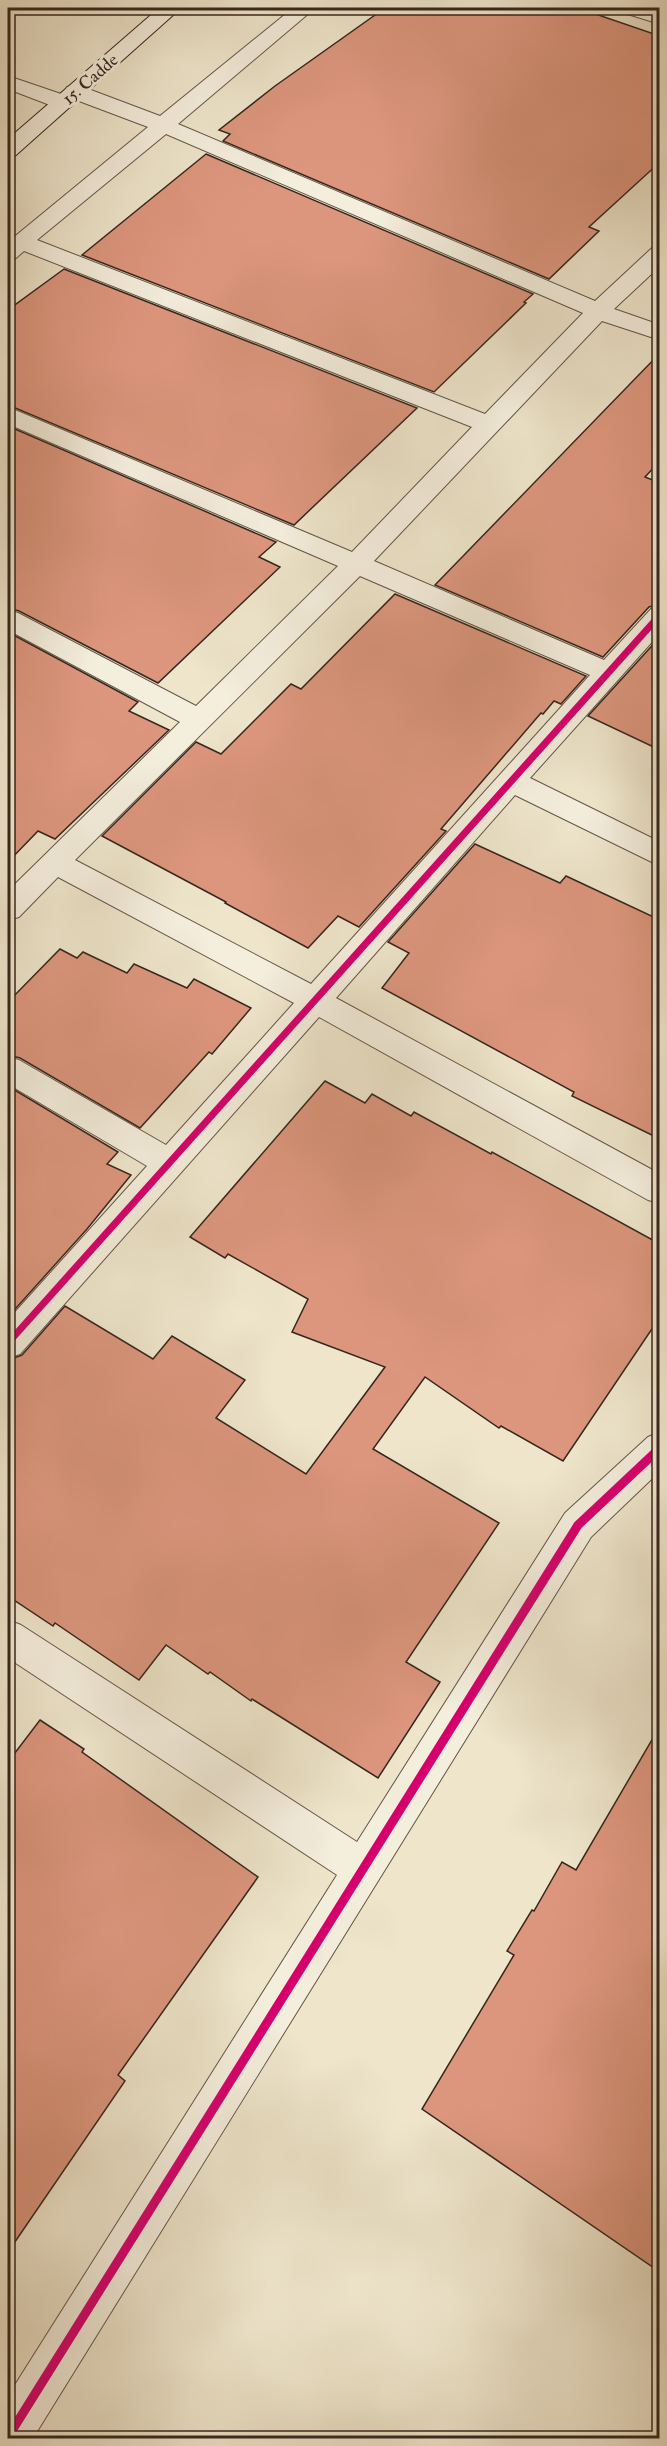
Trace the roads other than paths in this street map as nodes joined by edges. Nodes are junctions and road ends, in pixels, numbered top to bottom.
1 (171, 8) edge
2 (305, 8) edge
3 (628, 8) edge
4 (660, 18) edge
5 (8, 82) edge
6 (69, 97) junction
7 (163, 125) junction
8 (8, 150) edge
9 (14, 248) edge
10 (660, 253) edge
11 (598, 311) junction
12 (660, 333) edge
13 (8, 415) edge
14 (489, 425) junction
15 (356, 564) junction
16 (660, 615) edge
17 (8, 619) edge
18 (608, 672) junction
19 (200, 720) junction
20 (511, 781) junction
21 (660, 855) edge
22 (56, 863) junction
23 (9, 906) edge
24 (314, 1000) junction
25 (8, 1069) edge
26 (168, 1162) junction
27 (660, 1190) edge
28 (8, 1343) edge
29 (660, 1448) edge
30 (8, 1637) edge
31 (363, 1869) junction
32 (8, 2437) edge

1 - 6 street, 15. Cadde
2 - 7 street
3 - 4 street
5 - 6 street
6 - 7 street
6 - 8 street, 15. Cadde
7 - 9 street
7 - 11 street
9 - 14 street
10 - 11 street
11 - 12 street
11 - 14 street
13 - 15 street
14 - 15 street
15 - 18 street
15 - 19 street
16 - 18 street
17 - 19 street
18 - 20 street
19 - 22 street
20 - 21 street
20 - 24 street
22 - 23 street
22 - 24 street
24 - 26 street
24 - 27 street
25 - 26 street
26 - 28 street
29 - 31 street
30 - 31 street
31 - 32 street

